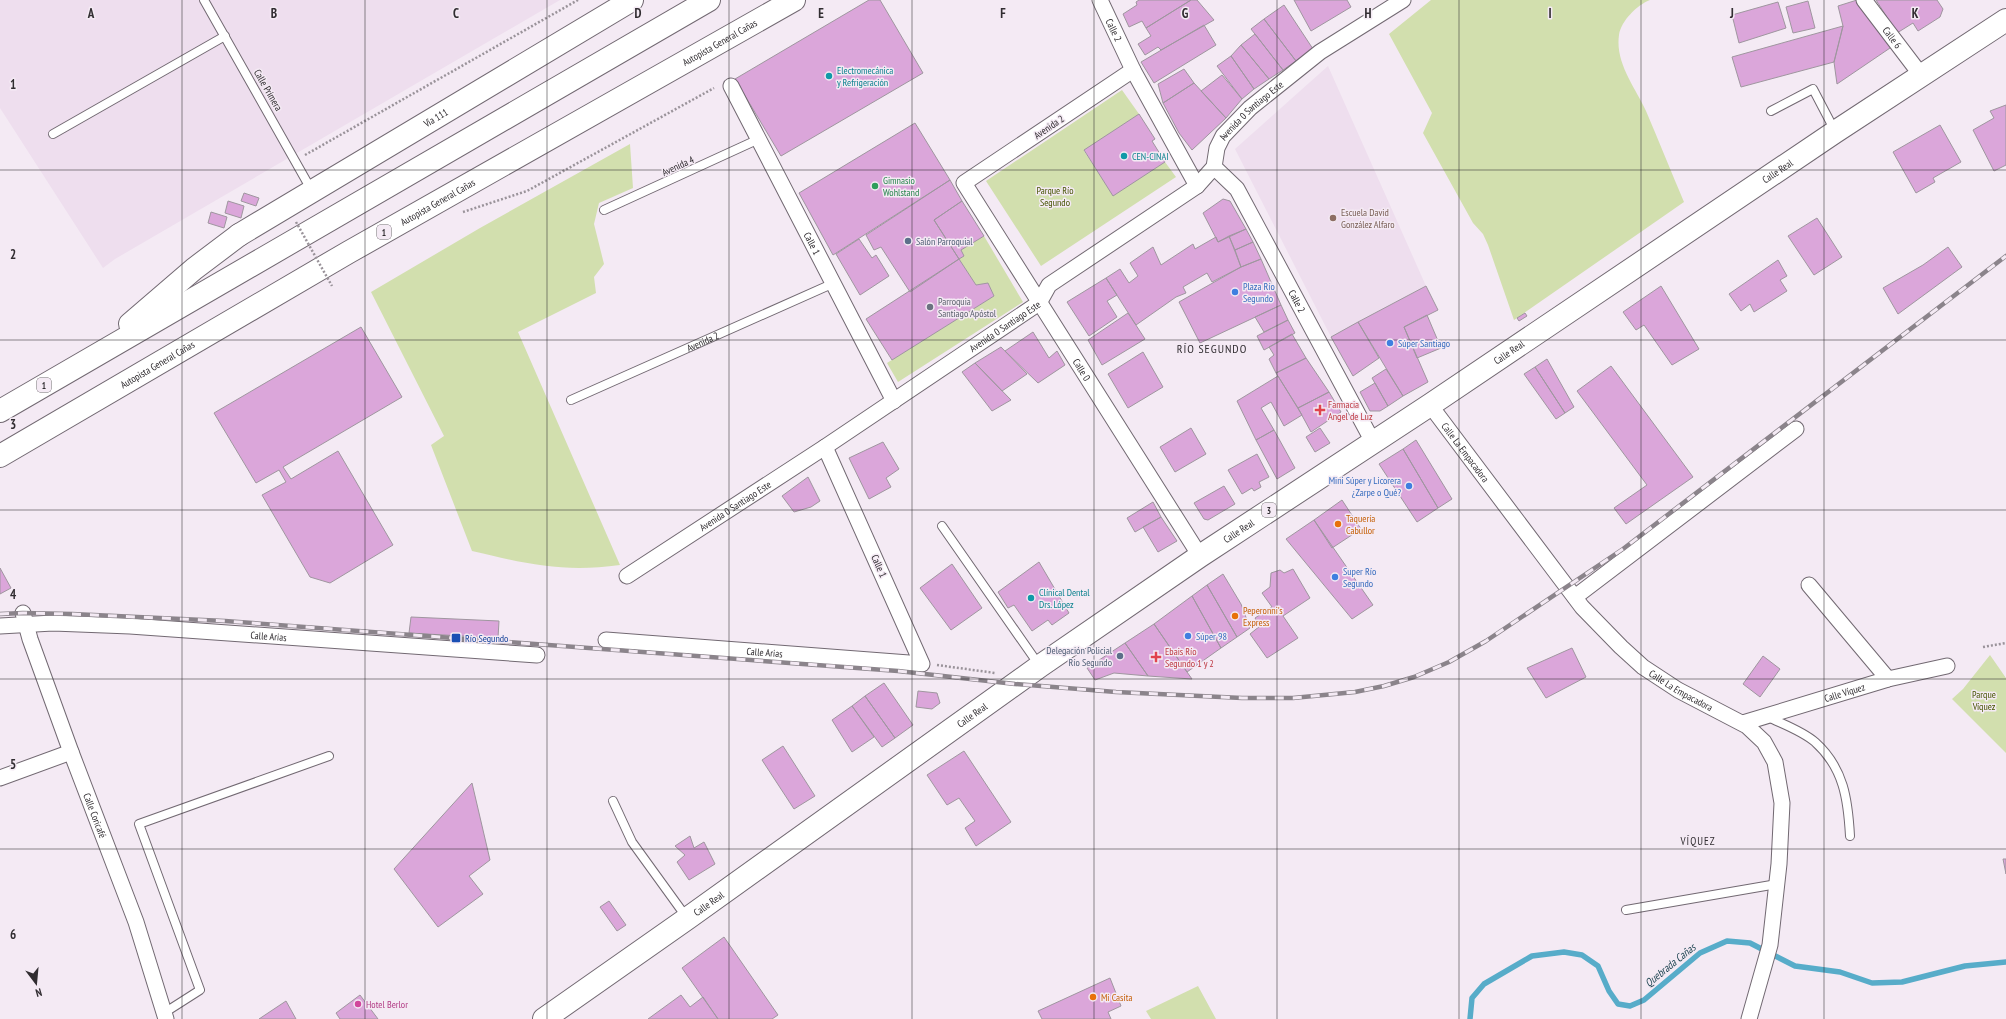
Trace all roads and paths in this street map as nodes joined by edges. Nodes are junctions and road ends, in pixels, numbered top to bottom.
1 (204, 0) edge
2 (578, 0) edge
3 (632, 0) edge
4 (709, 0) edge
5 (794, 0) edge
6 (1100, 0) edge
7 (1403, 0) edge
8 (1864, 0) edge
9 (2004, 26) edge
10 (225, 36) junction
11 (1133, 70) junction
12 (1921, 76) junction
13 (731, 86) joint
14 (1771, 111) dead end
15 (1835, 132) junction
16 (53, 134) dead end
17 (759, 139) junction
18 (296, 161) junction
19 (1214, 167) junction
20 (964, 183) joint
21 (1197, 186) junction
22 (312, 191) junction
23 (604, 210) dead end
24 (457, 214) dead end
25 (296, 222) dead end
26 (834, 283) junction
27 (332, 286) dead end
28 (1039, 303) junction
29 (88, 359) junction
30 (571, 400) dead end
31 (894, 401) junction
32 (1430, 405) junction
33 (0, 411) edge
34 (1796, 429) dead end
35 (1373, 442) junction
36 (826, 447) junction
37 (0, 456) edge
38 (942, 526) dead end
39 (1200, 556) junction
40 (627, 576) dead end
41 (1809, 584) dead end
42 (1575, 597) junction
43 (24, 618) junction
44 (0, 626) edge
45 (606, 640) dead end
46 (2006, 643) edge
47 (1982, 647) dead end
48 (537, 656) dead end
49 (922, 664) junction
50 (1040, 666) junction
51 (1947, 666) dead end
52 (996, 673) dead end
53 (1888, 679) junction
54 (1766, 716) junction
55 (1743, 723) junction
56 (71, 752) junction
57 (329, 756) dead end
58 (0, 778) edge
59 (613, 801) dead end
60 (1850, 836) dead end
61 (1777, 884) junction
62 (1626, 910) dead end
63 (688, 918) junction
64 (165, 1016) edge
65 (544, 1019) edge
66 (1749, 1019) edge

1 - 10 lane, Calle Primera
2 - 18 path
3 - 22 main road, Vía 111
4 - 29 main road, 1
5 - 37 main road, Autopista General Cañas / 1
6 - 11 street, Calle 2
7 - 19 street, Avenida 0 Santiago Este
8 - 12 street, Calle 6
9 - 12 main road, Calle Real / 3
10 - 16 lane
10 - 18 lane, Calle Primera
11 - 20 street, Avenida 2
11 - 21 street, Calle 2
12 - 15 main road, Calle Real / 3
13 - 17 street, Calle 1
13 - 24 path
14 - 15 lane
15 - 32 main road, Calle Real / 3
17 - 23 lane, Avenida 4
17 - 26 street, Calle 1
18 - 22 lane, Calle Primera
19 - 21 street, Avenida 0 Santiago Este
19 - 35 street, Calle 2
20 - 28 street, Calle 0
21 - 28 street, Avenida 0 Santiago Este
22 - 29 main road, Vía 111
25 - 27 path, bridge
26 - 30 lane, Avenida 2
26 - 31 street, Calle 1
28 - 31 street, Avenida 0 Santiago Este
28 - 39 street, Calle 0
29 - 33 main road, 1
31 - 36 street, Avenida 0 Santiago Este
32 - 35 main road, Calle Real / 3
32 - 42 street, Calle La Empacadora
34 - 42 street
35 - 39 main road, Calle Real / 3
36 - 40 street, Avenida 0 Santiago Este
36 - 49 street, Calle 1
38 - 50 lane
39 - 50 main road, Calle Real / 3
41 - 53 street
42 - 55 street, Calle La Empacadora
43 - 44 street, Calle Arias
43 - 48 street, Calle Arias
43 - 56 street, Calle Coricafé
45 - 49 street, Calle Arias
46 - 47 path
49 - 52 path
50 - 63 main road, Calle Real / 3
51 - 53 street, Calle Víquez
53 - 54 street, Calle Víquez
54 - 55 street, Calle Víquez
54 - 60 lane
55 - 61 street, Calle La Empacadora
56 - 58 street
56 - 64 street, Calle Coricafé
57 - 64 lane
59 - 63 lane
61 - 62 lane
61 - 66 street, Calle La Empacadora
63 - 65 main road, Calle Real / 3

